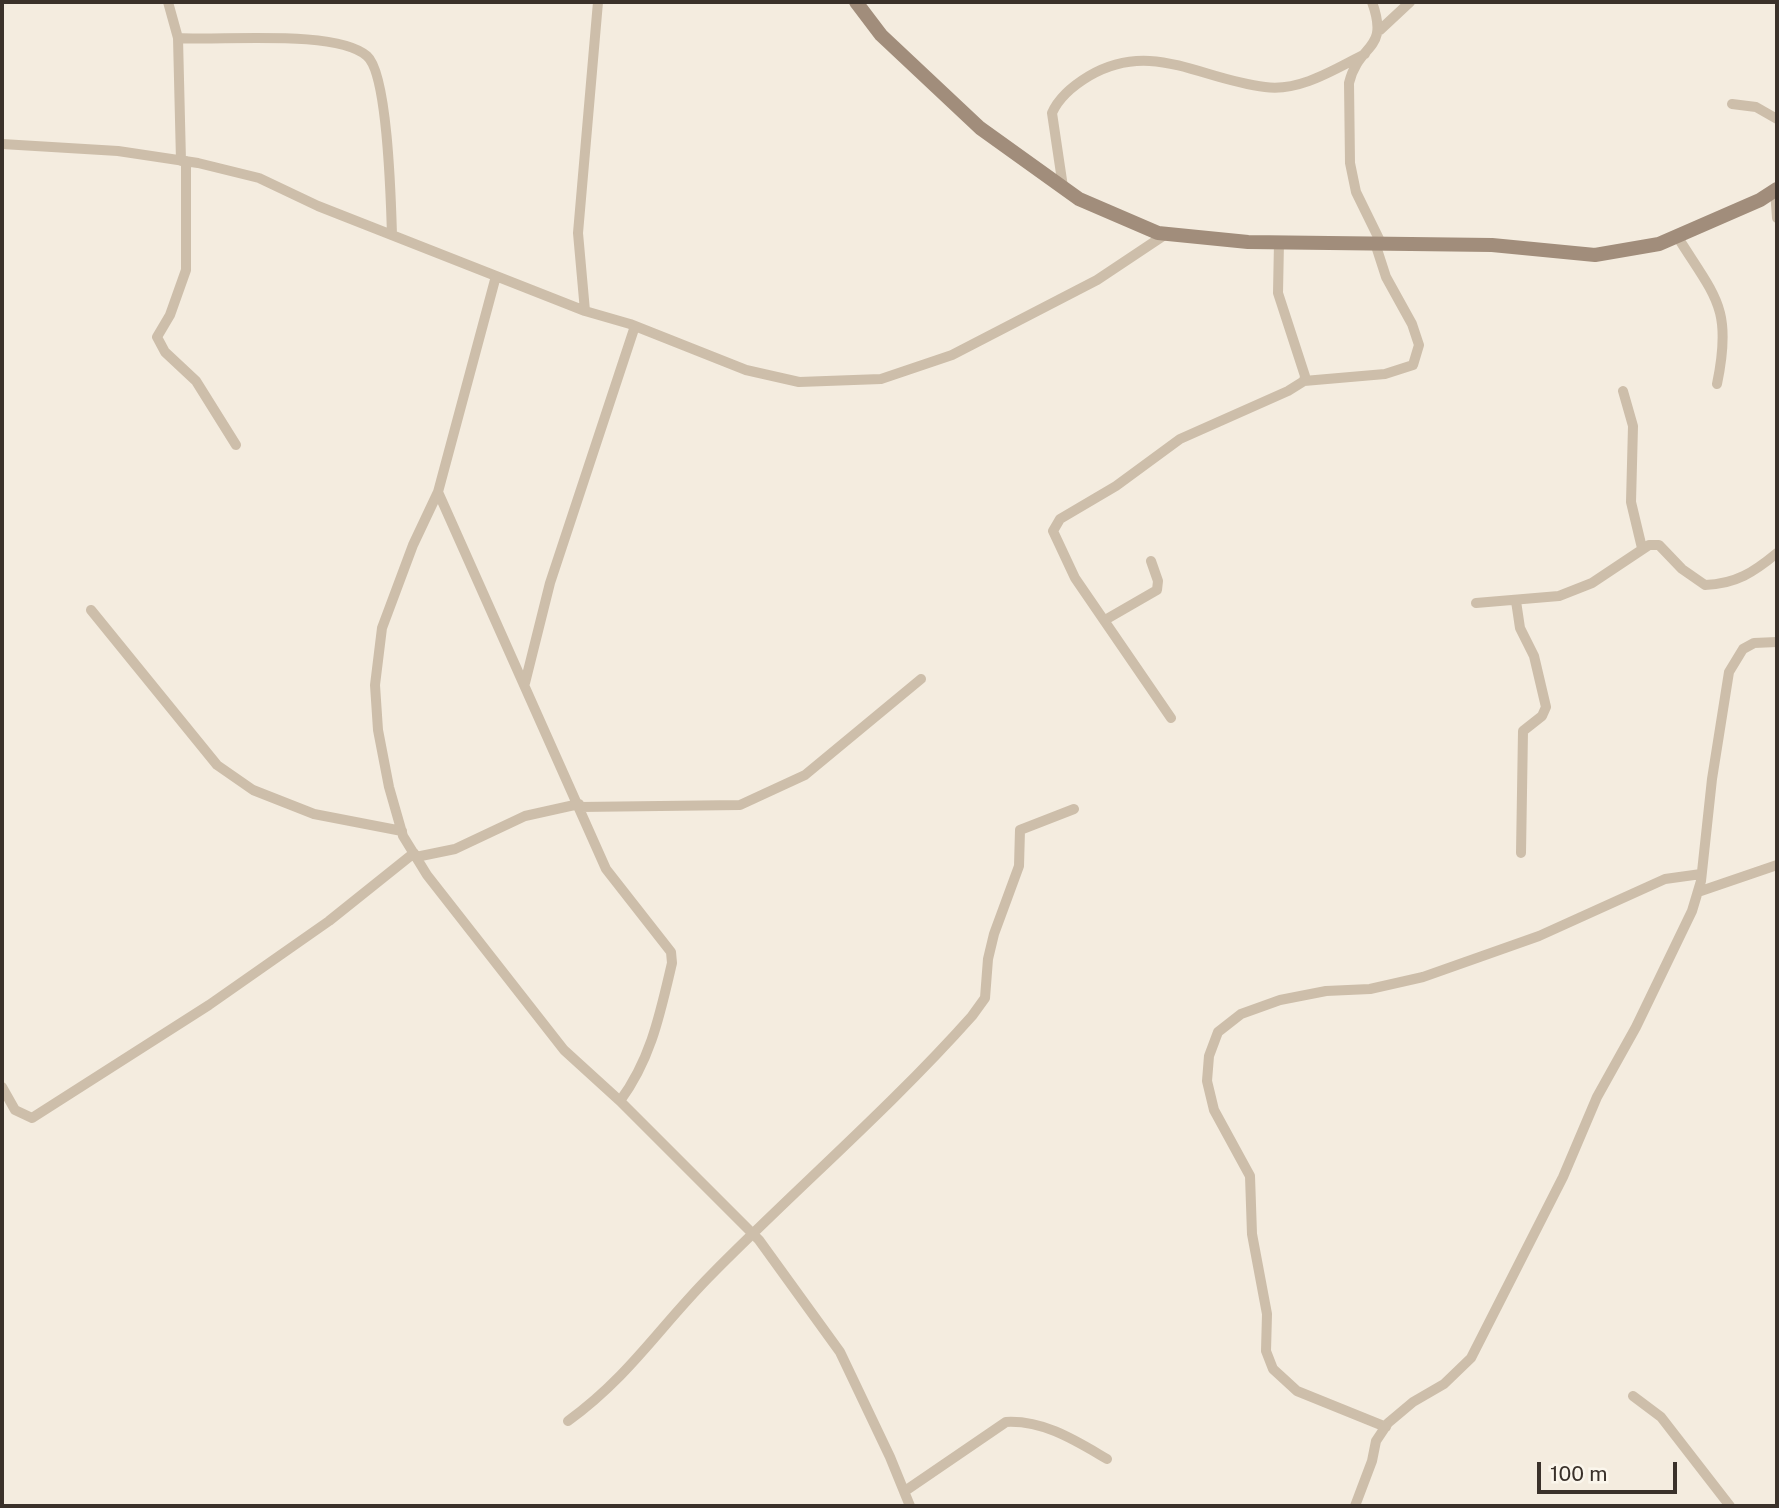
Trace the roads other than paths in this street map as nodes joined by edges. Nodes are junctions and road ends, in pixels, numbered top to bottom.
1 (167, 2) edge
2 (598, 2) edge
3 (856, 2) edge
4 (1372, 2) edge
5 (1410, 2) edge
6 (1380, 30) junction
7 (178, 38) junction
8 (1365, 54) junction
9 (1732, 104) dead end
10 (1777, 119) edge
11 (2, 144) edge
12 (183, 161) junction
13 (1063, 187) junction
14 (1776, 190) edge
15 (1777, 218) edge
16 (1166, 234) junction
17 (392, 235) junction
18 (1677, 236) junction
19 (1279, 242) junction
20 (1378, 243) junction
21 (496, 276) junction
22 (585, 311) junction
23 (635, 326) junction
24 (1304, 381) junction
25 (1717, 384) dead end
26 (1623, 391) dead end
27 (236, 445) dead end
28 (438, 492) junction
29 (1642, 548) junction
30 (1777, 553) edge
31 (1151, 561) dead end
32 (1516, 601) junction
33 (1476, 603) dead end
34 (91, 610) dead end
35 (1105, 620) junction
36 (1777, 642) edge
37 (921, 679) dead end
38 (525, 683) junction
39 (1171, 718) dead end
40 (579, 805) junction
41 (1074, 808) dead end
42 (402, 831) junction
43 (1521, 853) dead end
44 (415, 855) junction
45 (1777, 865) edge
46 (1701, 874) junction
47 (1698, 892) junction
48 (2, 1087) edge
49 (620, 1101) junction
50 (754, 1235) junction
51 (1633, 1396) dead end
52 (568, 1421) dead end
53 (1386, 1427) junction
54 (1107, 1459) dead end
55 (905, 1491) junction
56 (910, 1506) edge
57 (1355, 1506) edge
58 (1730, 1506) edge

1 - 7 street
2 - 22 street
3 - 13 main road
4 - 6 street
5 - 6 street
6 - 8 street
7 - 12 street
7 - 17 street
8 - 13 street
8 - 20 street
9 - 10 street
11 - 12 street
12 - 17 street
12 - 27 street
13 - 16 main road
14 - 15 street
14 - 18 main road
16 - 19 main road
16 - 23 street
17 - 21 street
18 - 20 main road
18 - 25 street
19 - 20 main road
19 - 24 street
20 - 24 street
21 - 22 street
21 - 28 street
22 - 23 street
23 - 38 street
24 - 35 street
26 - 29 street
28 - 38 street
28 - 42 street
29 - 30 street
29 - 32 street
31 - 35 street
32 - 33 street
32 - 43 street
34 - 42 street
35 - 39 street
36 - 46 street
37 - 40 street
38 - 40 street
40 - 44 street
40 - 49 street
41 - 50 street
42 - 44 street
44 - 48 street
44 - 49 street
45 - 47 street
46 - 47 street
46 - 53 street
47 - 53 street
49 - 50 street
50 - 52 street
50 - 55 street
51 - 58 street
53 - 57 street
54 - 55 street
55 - 56 street

